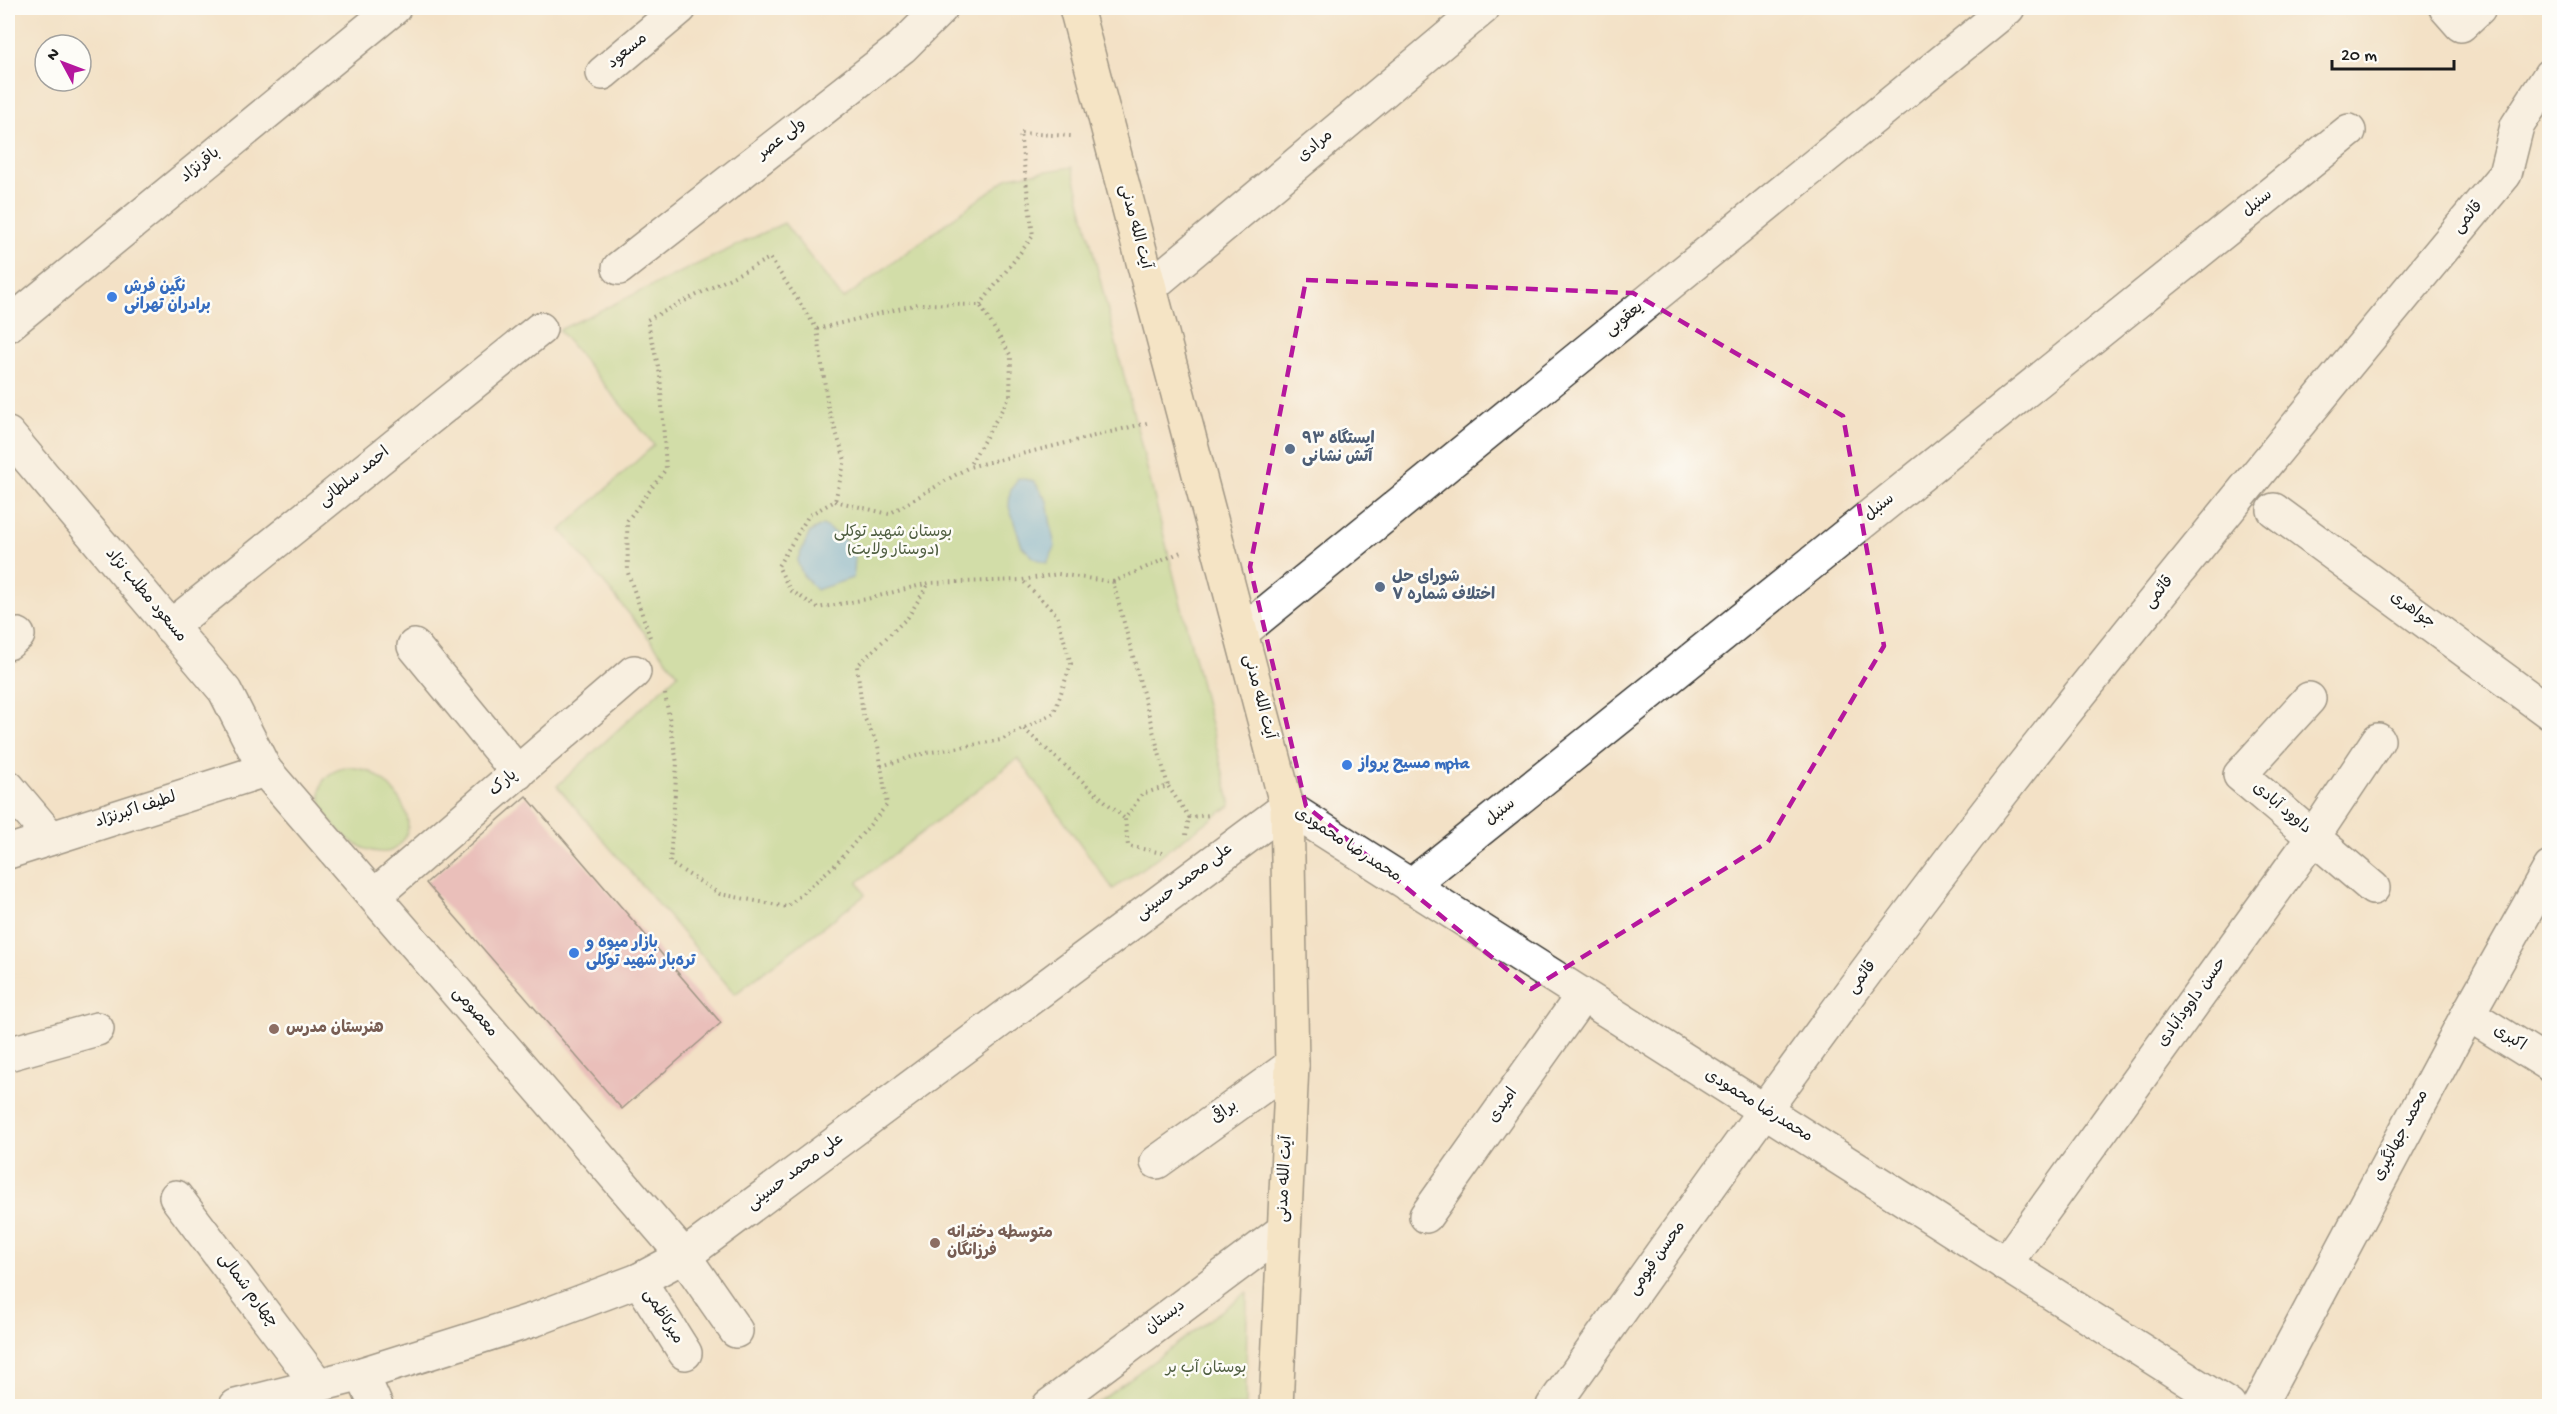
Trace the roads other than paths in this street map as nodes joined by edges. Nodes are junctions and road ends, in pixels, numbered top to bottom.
1 (394, 8) edge
2 (680, 8) edge
3 (941, 8) edge
4 (1076, 8) edge
5 (1483, 8) edge
6 (2008, 8) edge
7 (2446, 8) edge
8 (2479, 8) edge
9 (603, 73) dead end
10 (2550, 75) edge
11 (2349, 130) dead end
12 (619, 268) dead end
13 (1150, 286) junction
14 (8, 325) edge
15 (540, 329) dead end
16 (8, 434) edge
17 (2274, 510) dead end
18 (171, 627) junction
19 (1241, 633) junction
20 (414, 646) dead end
21 (634, 672) road end
22 (2309, 699) dead end
23 (2550, 713) edge
24 (2378, 740) dead end
25 (265, 770) junction
26 (518, 773) junction
27 (8, 787) edge
28 (1287, 807) junction
29 (2314, 836) junction
30 (51, 838) junction
31 (8, 852) edge
32 (2546, 881) edge
33 (1410, 886) junction
34 (2373, 888) dead end
35 (374, 896) junction
36 (1582, 996) junction
37 (2468, 1014) junction
38 (97, 1029) dead end
39 (8, 1054) edge
40 (1292, 1065) junction
41 (2550, 1065) edge
42 (1763, 1111) junction
43 (1157, 1162) dead end
44 (176, 1197) dead end
45 (1426, 1216) dead end
46 (1284, 1230) junction
47 (684, 1256) junction
48 (2005, 1264) junction
49 (639, 1280) junction
50 (736, 1331) dead end
51 (685, 1353) dead end
52 (362, 1374) junction
53 (318, 1385) junction
54 (236, 1407) edge
55 (376, 1407) edge
56 (1049, 1407) edge
57 (1276, 1407) edge
58 (1553, 1407) edge
59 (2229, 1407) edge
60 (2259, 1407) edge

1 - 14 street, باقرنژاد
2 - 9 street, مسعود
3 - 12 street, ولی عصر
4 - 13 main road, آیت الله مدنی
5 - 13 street, مرادی
6 - 19 street, یعقوبی
7 - 8 street
10 - 42 street, قائمی
11 - 33 street, سنبل
13 - 19 main road, آیت الله مدنی
15 - 18 street, احمد سلطانی
16 - 18 street, مسعود مطلب نژاد
17 - 23 street, جواهری
18 - 25 street, مسعود مطلب نژاد
19 - 28 main road, آیت الله مدنی
20 - 26 street
21 - 26 street, پارک
22 - 29 street, داوود آبادی
24 - 29 street, حسن داوودآبادی
25 - 30 street, لطیف اکبرنژاد
25 - 35 street, معصومی
26 - 35 street, پارک
27 - 30 street
28 - 33 street, محمدرضا محمودی
28 - 40 main road, آیت الله مدنی
28 - 47 street, علی محمد حسینی
29 - 34 street, داوود آبادی
29 - 48 street, حسن داوودآبادی
30 - 31 street, لطیف اکبرنژاد
32 - 37 street, محمد جهانگیری
33 - 36 street, محمدرضا محمودی
35 - 47 street, معصومی
36 - 42 street, محمدرضا محمودی
36 - 45 street, امیدی
37 - 41 street, اکبری
37 - 60 street, محمد جهانگیری
38 - 39 street
40 - 43 street, براقی
40 - 46 main road, آیت الله مدنی
42 - 48 street, محمدرضا محمودی
42 - 58 street, محسن قیومی
44 - 53 street, چهارم شمالی
46 - 56 street, دبستان
46 - 57 main road, آیت الله مدنی
47 - 49 street, علی محمد حسینی
47 - 50 street, معصومی
48 - 59 street, محمدرضا محمودی
49 - 51 street, میرکاظمی
49 - 52 street, علی محمد حسینی
52 - 53 street, علی محمد حسینی
52 - 55 street
53 - 54 street, علی محمد حسینی

